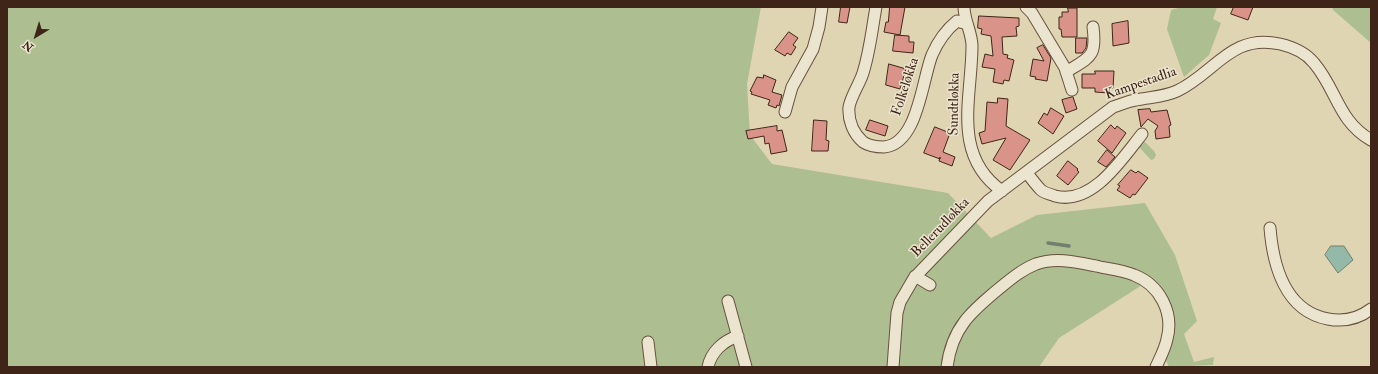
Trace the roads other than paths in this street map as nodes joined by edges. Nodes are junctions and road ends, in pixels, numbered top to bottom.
1 (822, 7) edge
2 (876, 7) edge
3 (964, 7) edge
4 (1026, 7) edge
5 (967, 24) junction
6 (1093, 27) dead end
7 (1066, 72) junction
8 (1072, 90) dead end
9 (785, 112) dead end
10 (1142, 134) dead end
11 (1371, 140) edge
12 (1027, 173) junction
13 (1002, 191) junction
14 (988, 201) joint
15 (1270, 228) dead end
16 (916, 276) junction
17 (930, 285) dead end
18 (728, 302) dead end
19 (1371, 309) edge
20 (738, 336) junction
21 (648, 342) dead end
22 (651, 367) edge
23 (708, 367) edge
24 (746, 367) edge
25 (893, 367) edge
26 (947, 367) edge
27 (1156, 367) edge

1 - 9 street
2 - 5 street, Folkeløkka
3 - 5 street, Sundtløkka
4 - 7 street
5 - 13 street, Sundtløkka
6 - 7 street
7 - 8 street
10 - 12 street
11 - 12 street, Kampestadlia
12 - 13 street, Kampestadlia
13 - 14 street, Kampestadlia
14 - 16 street, Bellerudløkka
15 - 19 street
16 - 17 street, Bellerudløkka
16 - 25 street, Bellerudløkka
18 - 20 street
20 - 23 street
20 - 24 street
21 - 22 street
26 - 27 street

